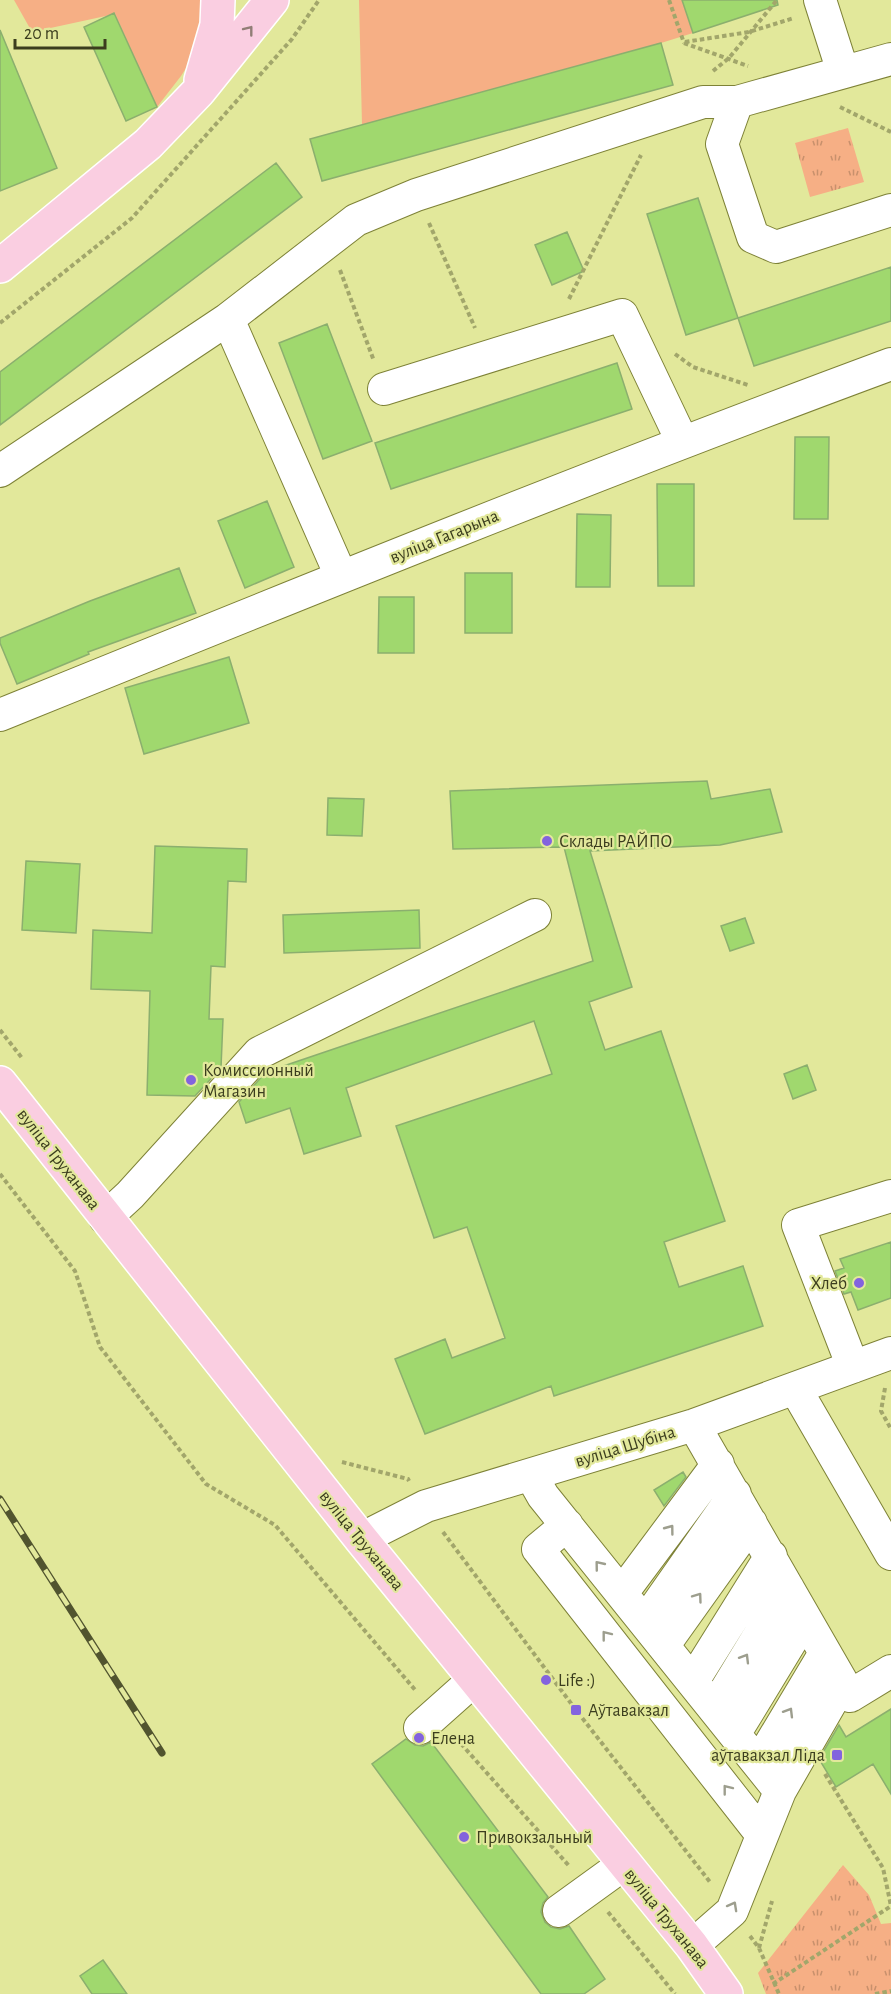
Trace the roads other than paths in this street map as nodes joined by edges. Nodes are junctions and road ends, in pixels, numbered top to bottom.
1 (218, 0) edge
2 (272, 0) edge
3 (822, 4) edge
4 (891, 59) edge
5 (843, 72) junction
6 (198, 91) junction
7 (737, 102) junction
8 (891, 210) edge
9 (0, 266) edge
10 (228, 318) junction
11 (891, 364) edge
12 (384, 389) road end
13 (682, 441) junction
14 (0, 471) edge
15 (341, 576) junction
16 (0, 715) edge
17 (535, 915) dead end
18 (0, 1083) edge
19 (891, 1196) edge
20 (105, 1218) junction
21 (891, 1353) edge
22 (853, 1367) junction
23 (795, 1388) junction
24 (694, 1425) junction
25 (718, 1464) junction
26 (531, 1475) junction
27 (735, 1494) junction
28 (751, 1523) junction
29 (567, 1525) junction
30 (361, 1539) junction
31 (891, 1554) edge
32 (771, 1556) junction
33 (788, 1588) junction
34 (622, 1593) junction
35 (805, 1618) junction
36 (655, 1633) junction
37 (825, 1653) junction
38 (891, 1671) edge
39 (475, 1678) junction
40 (693, 1681) junction
41 (842, 1683) junction
42 (715, 1708) junction
43 (428, 1721) road end
44 (735, 1733) junction
45 (759, 1763) junction
46 (780, 1791) junction
47 (762, 1835) junction
48 (624, 1864) junction
49 (559, 1911) dead end
50 (692, 1946) junction
51 (726, 1994) edge

1 - 6 main road
6 -> 2 main road
3 - 5 street
4 - 5 street
5 - 7 street
6 - 9 main road
7 - 8 street
7 - 10 street
10 - 14 street
10 - 15 street
11 - 13 street, вуліца Гагарына
12 - 13 street
13 - 15 street, вуліца Гагарына
15 - 16 street, вуліца Гагарына
17 - 20 street
18 - 20 main road, вуліца Труханава
19 - 22 street
20 - 30 main road, вуліца Труханава
21 - 22 street, вуліца Шубіна
22 - 23 street, вуліца Шубіна
23 - 24 street, вуліца Шубіна
23 - 31 street
24 - 25 street
24 - 26 street, вуліца Шубіна
25 - 27 street
34 -> 25 street
26 - 29 street
26 - 30 street, вуліца Шубіна
27 - 28 street
27 - 36 street
28 - 32 street
36 -> 28 street
34 -> 29 street
47 -> 29 street
30 - 39 main road, вуліца Труханава
32 - 33 street
32 - 40 street
33 - 35 street
42 -> 33 street
34 - 36 street
35 - 37 street
35 - 44 street
36 - 40 street
37 - 41 street
45 -> 37 street
38 - 41 street
39 - 43 street
39 - 48 main road, вуліца Труханава
40 - 42 street
41 - 46 street
42 - 44 street
44 - 45 street
45 - 46 street
46 - 47 street
50 -> 47 street
48 - 49 street
48 - 50 main road, вуліца Труханава
50 - 51 main road, вуліца Труханава

